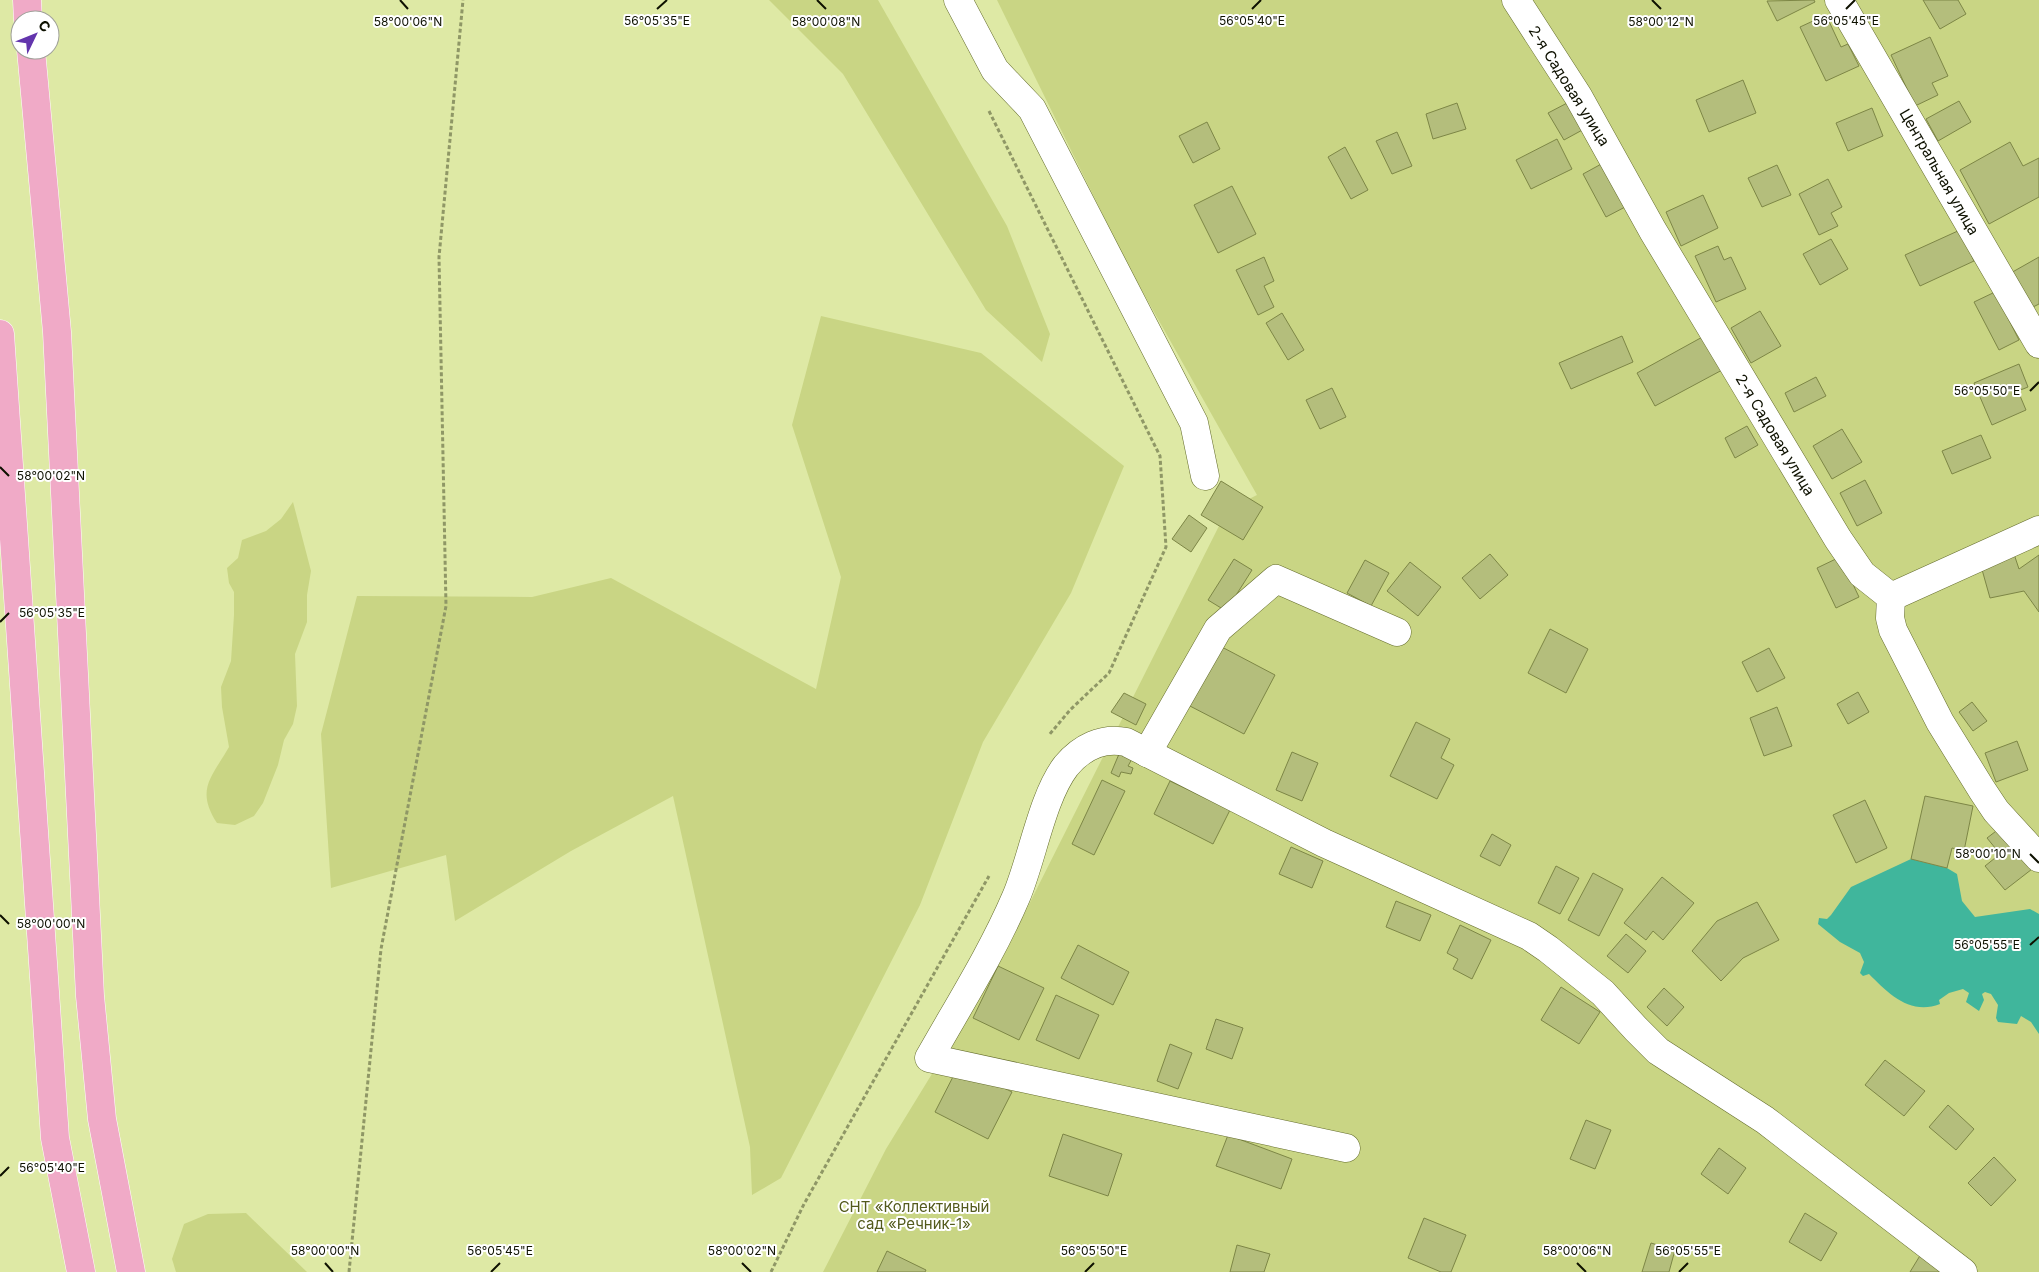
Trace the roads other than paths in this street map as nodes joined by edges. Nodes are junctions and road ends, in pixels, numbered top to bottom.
1 (958, 0) edge
2 (1516, 0) edge
3 (1839, 0) edge
4 (32, 60) edge
5 (0, 334) edge
6 (2039, 344) edge
7 (1205, 476) dead end
8 (2039, 530) edge
9 (1891, 597) junction
10 (1397, 632) dead end
11 (1147, 752) junction
12 (2039, 858) edge
13 (1346, 1148) dead end
14 (81, 1272) edge
15 (131, 1272) edge
16 (1963, 1272) edge

1 - 7 lane
2 - 9 lane, 2-я Садовая улица
3 - 6 lane, Центральная улица
4 - 15 main road
5 - 14 main road
8 - 9 lane
9 - 12 lane
10 - 11 lane
11 - 13 lane
11 - 16 lane

